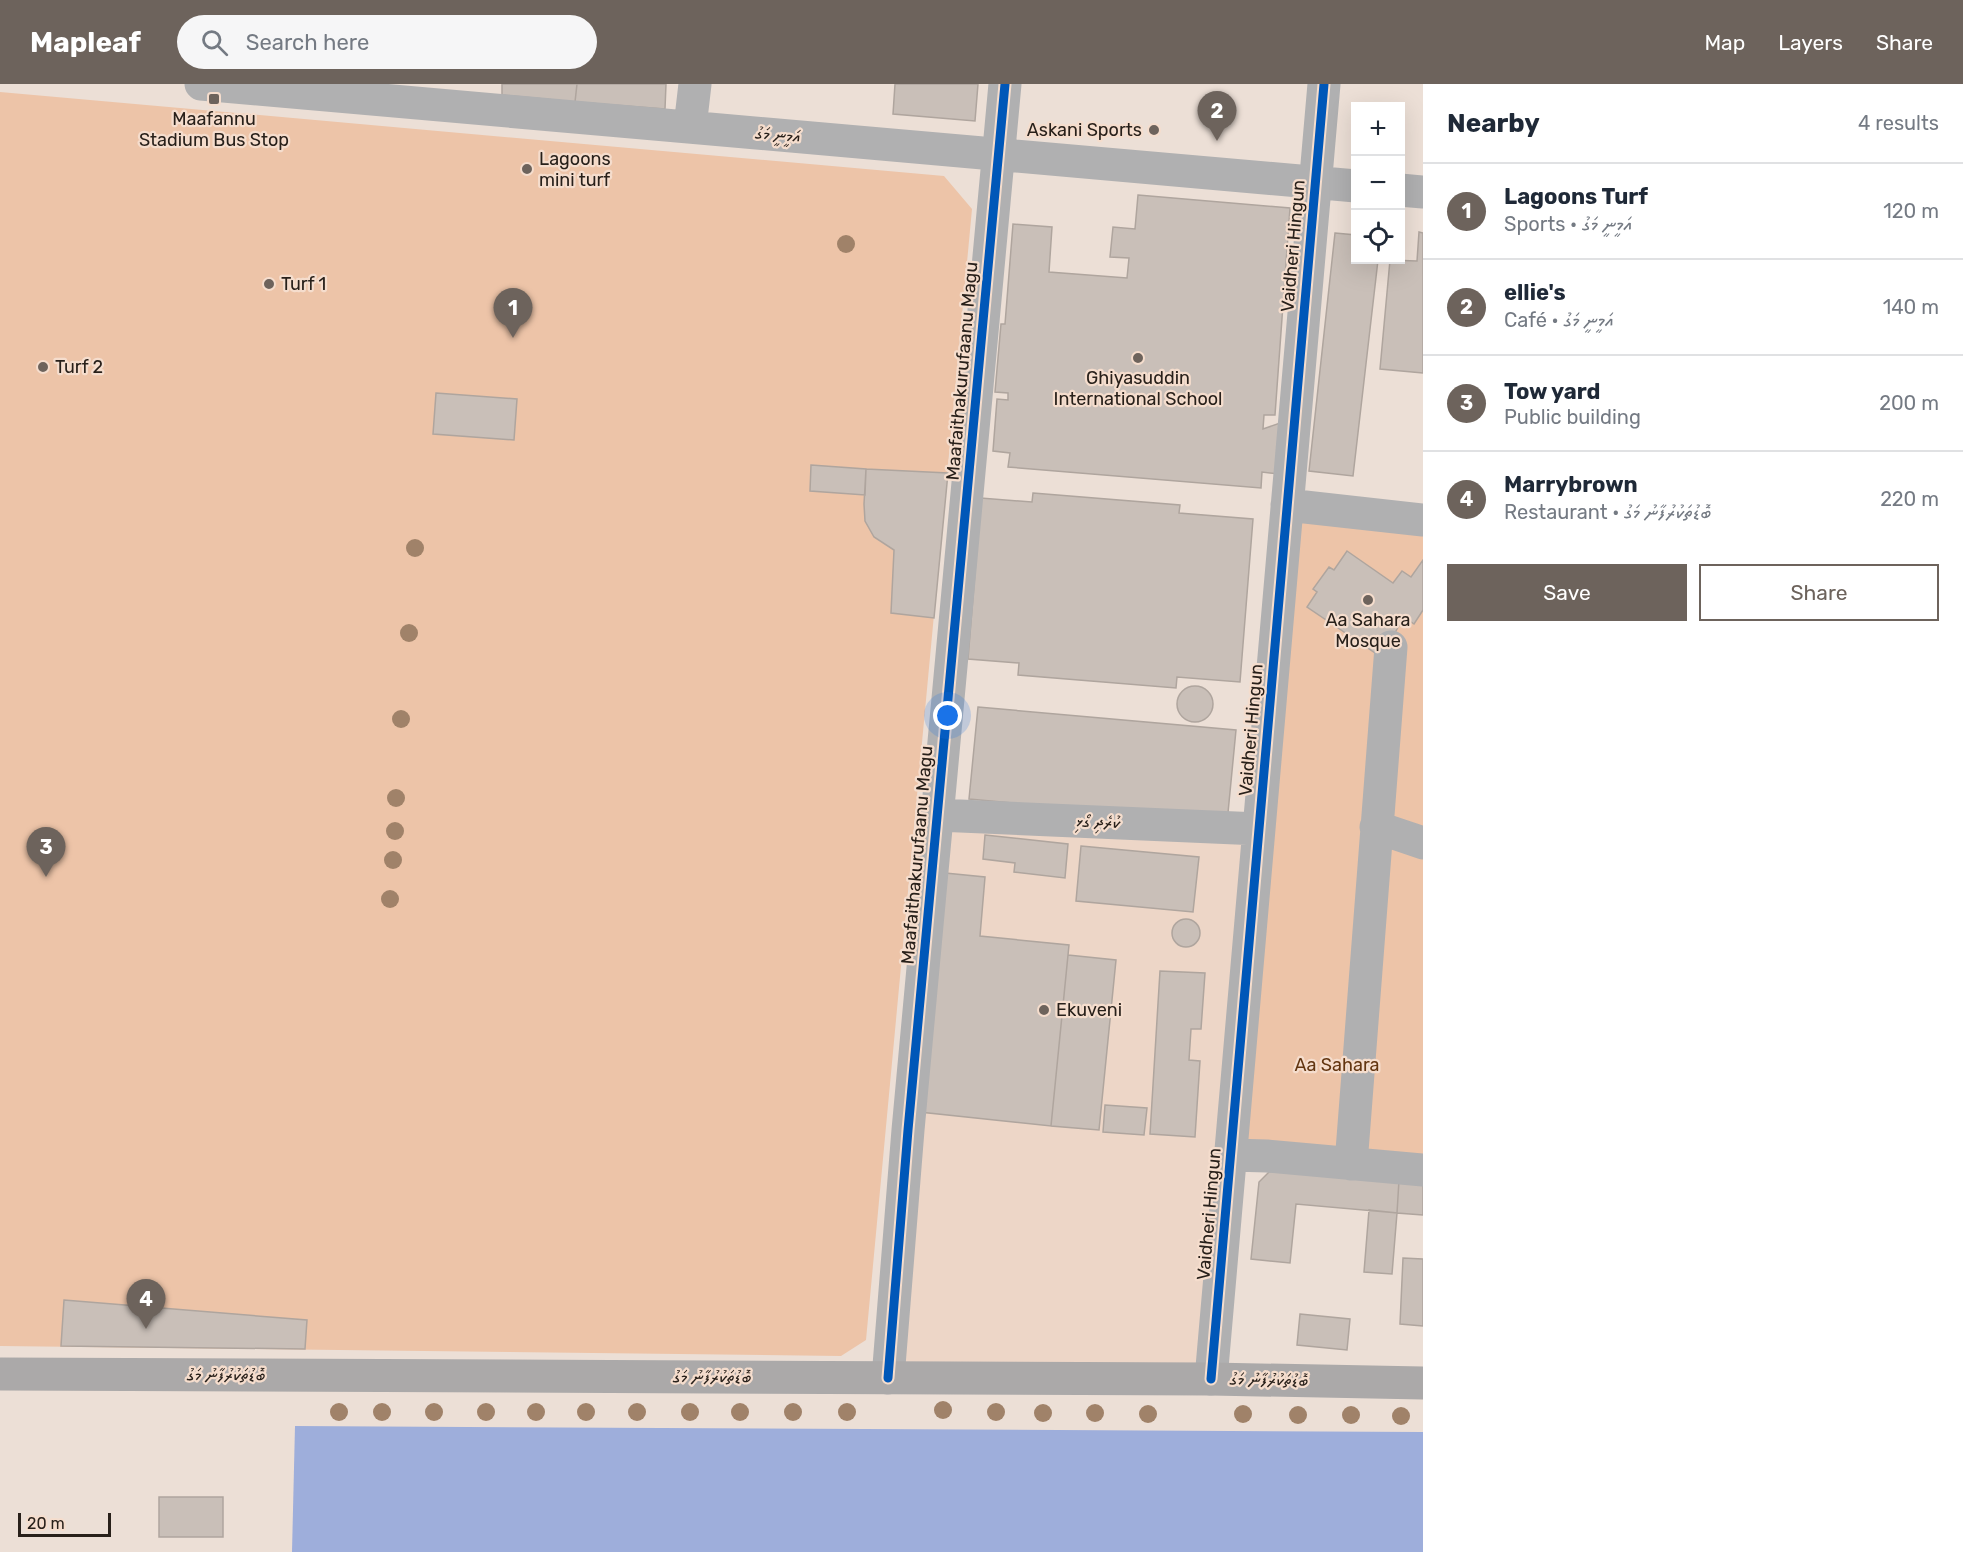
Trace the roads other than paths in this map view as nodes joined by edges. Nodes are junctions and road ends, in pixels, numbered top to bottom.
1 (201, 84) edge
2 (695, 84) edge
3 (1005, 84) edge
4 (1324, 84) edge
5 (379, 92) edge
6 (690, 127) junction
7 (998, 154) junction
8 (1316, 182) junction
9 (1351, 186) edge
10 (1405, 190) edge
11 (1423, 192) edge
12 (1287, 505) junction
13 (1423, 520) edge
14 (1391, 647) dead end
15 (937, 815) junction
16 (1376, 827) junction
17 (1259, 829) junction
18 (1423, 843) edge
19 (1231, 1155) junction
20 (1351, 1164) junction
21 (1423, 1170) edge
22 (0, 1374) edge
23 (888, 1378) junction
24 (1211, 1379) junction
25 (1423, 1383) edge

1 - 5 street, އަމީނީ މަގު
2 - 6 street
3 - 7 street, Maafaithakurufaanu Magu
4 - 8 street, Vaidheri Hingun
5 - 6 street, އަމީނީ މަގު
6 - 7 street, އަމީނީ މަގު
7 - 8 street, އަމީނީ މަގު
7 - 15 street, Maafaithakurufaanu Magu
8 - 9 street, އަމީނީ މަގު
8 - 12 street, Vaidheri Hingun
10 - 11 street
12 - 13 street
12 - 17 street, Vaidheri Hingun
14 - 16 street
15 - 17 street, ކުރެދި ގޯޅި
15 - 23 street, Maafaithakurufaanu Magu
16 - 18 street
16 - 20 street
17 - 19 street, Vaidheri Hingun
19 - 20 street
19 - 24 street, Vaidheri Hingun
20 - 21 street
22 - 23 main road, ބޮޑުތަކުރުފާނު މަގު
23 - 24 main road, ބޮޑުތަކުރުފާނު މަގު
24 - 25 main road, ބޮޑުތަކުރުފާނު މަގު

